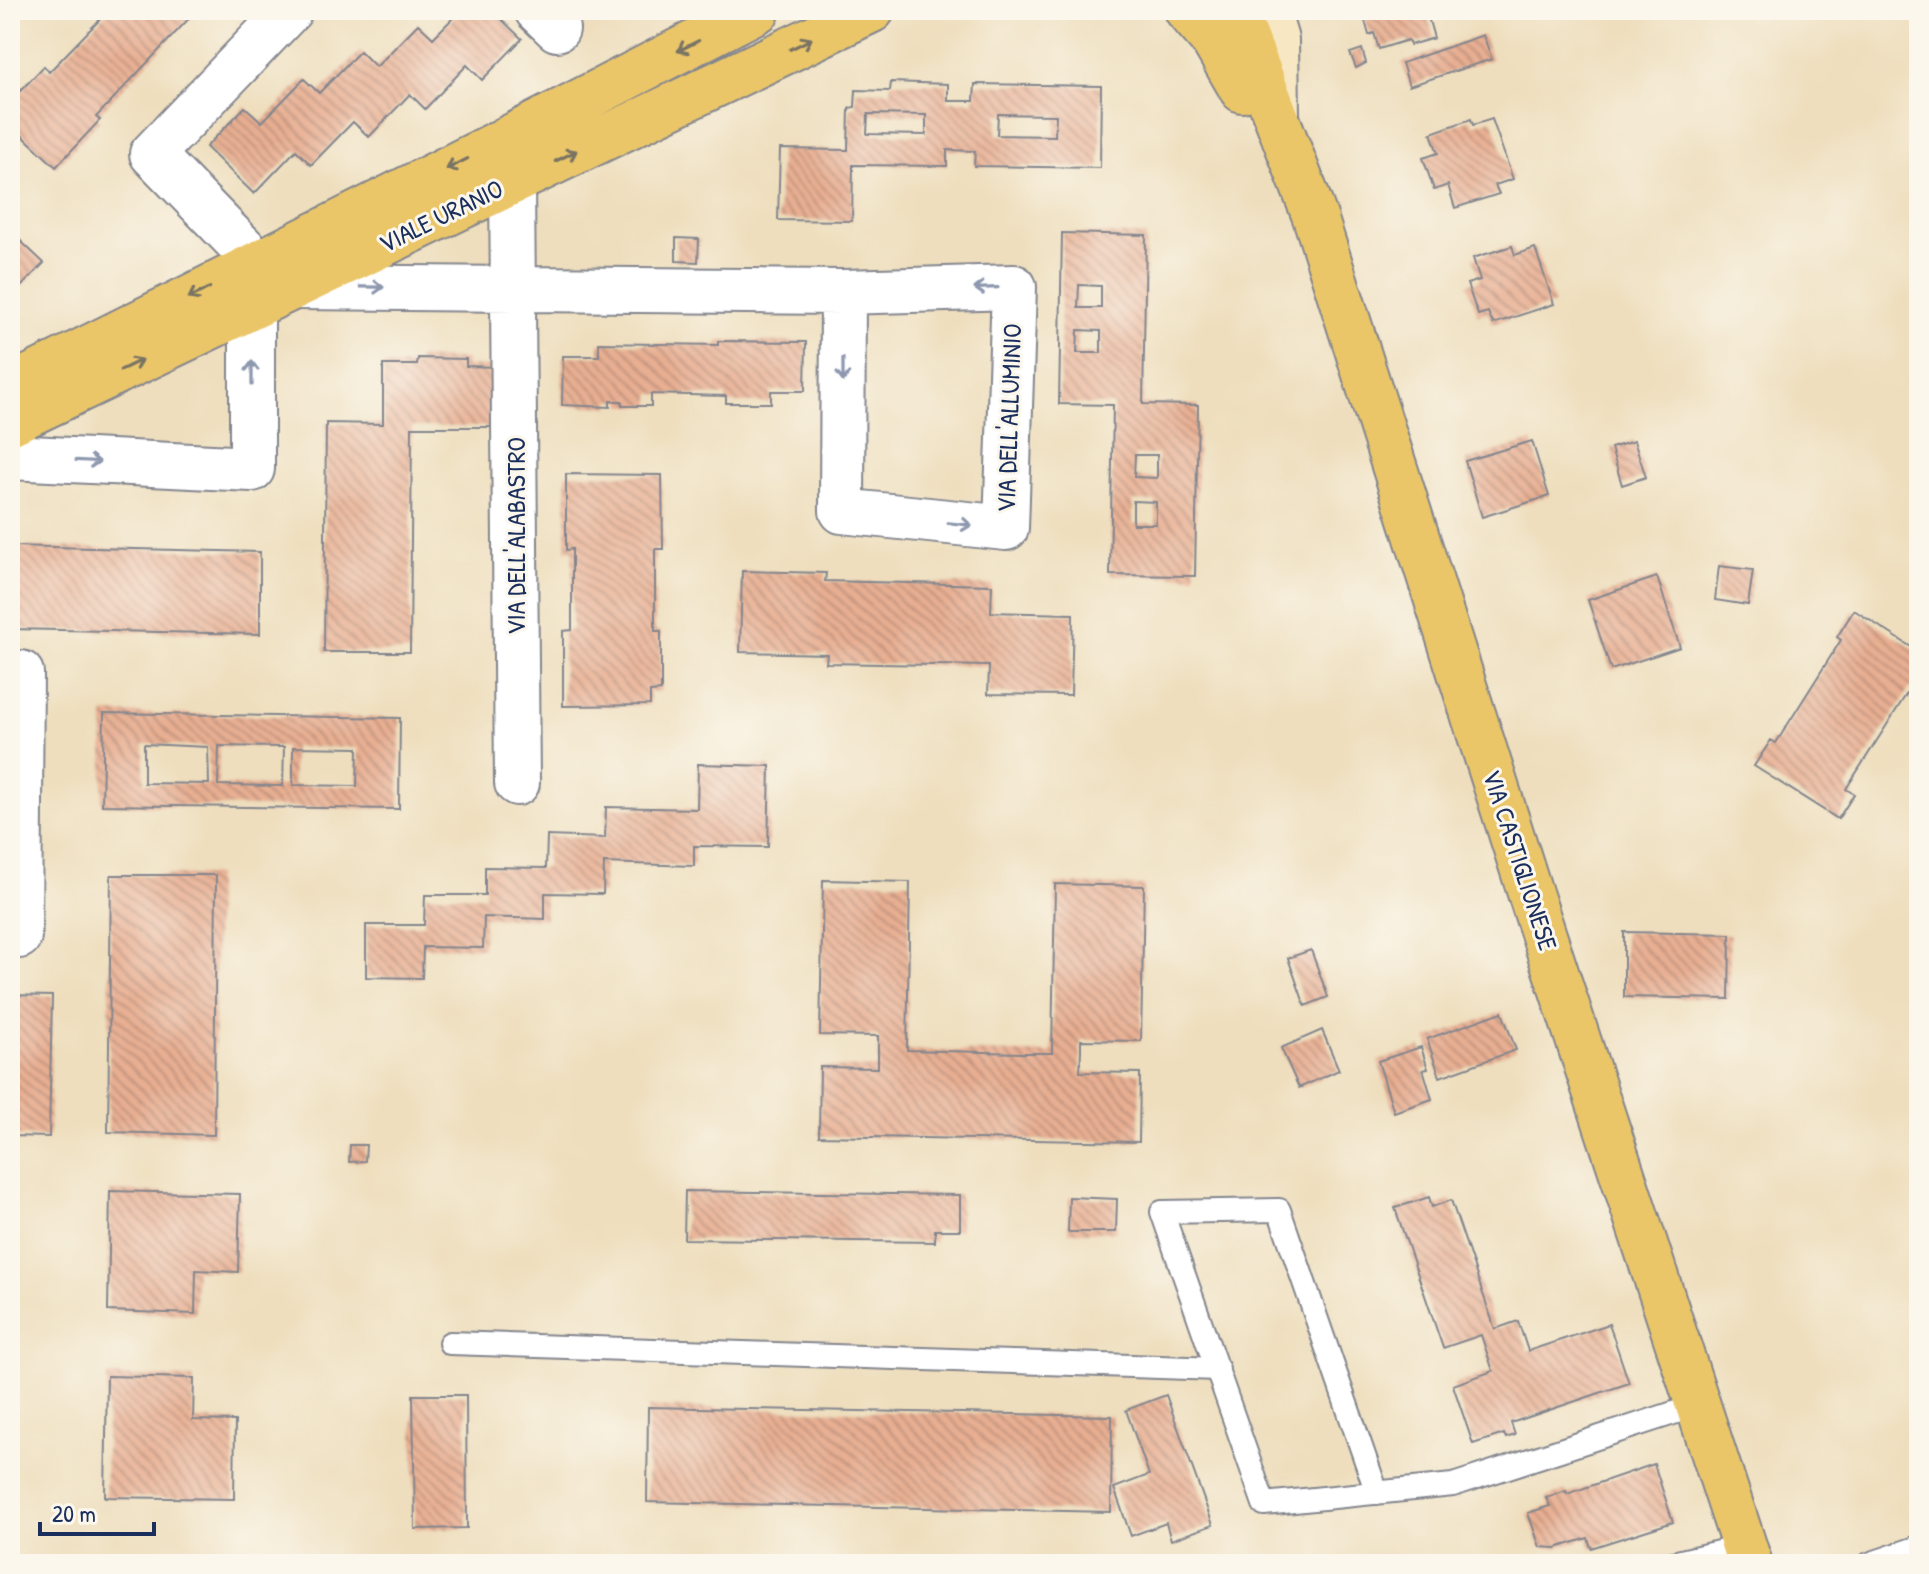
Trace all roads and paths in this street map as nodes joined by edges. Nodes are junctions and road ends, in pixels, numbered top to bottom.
1 (290, 10) edge
2 (758, 10) edge
3 (872, 10) edge
4 (1187, 10) edge
5 (1232, 10) edge
6 (1267, 10) edge
7 (1278, 121) junction
8 (504, 163) junction
9 (1315, 217) junction
10 (258, 263) junction
11 (294, 287) junction
12 (514, 289) junction
13 (843, 292) junction
14 (252, 307) junction
15 (10, 387) edge
16 (10, 423) edge
17 (10, 457) edge
18 (10, 673) edge
19 (517, 783) dead end
20 (15, 828) edge
21 (10, 935) edge
22 (450, 1343) dead end
23 (1218, 1369) junction
24 (1698, 1405) junction
25 (1377, 1493) junction
26 (1919, 1547) edge
27 (1747, 1555) edge
28 (1669, 1564) edge
29 (1869, 1564) edge

1 - 10 street
2 -> 8 main road, VIALE URANIO
8 -> 3 main road, VIALE URANIO
4 - 9 main road, VIA CASTIGLIONESE
5 - 7 main road, VIA CASTIGLIONESE
6 - 7 main road, VIA CASTIGLIONESE
7 - 9 main road, VIA CASTIGLIONESE
8 -> 10 main road, VIALE URANIO
8 - 11 main road, VIALE URANIO
8 - 12 street, VIA DELL'ALABASTRO
9 - 24 main road, VIA CASTIGLIONESE
10 - 14 street
10 -> 15 main road, VIALE URANIO
11 -> 12 street, VIA DELL'ALLUMINIO
11 - 14 main road, VIALE URANIO
12 - 13 street, VIA DELL'ALLUMINIO
12 - 19 street, VIA DELL'ALABASTRO
13 -> 13 street, VIA DELL'ALLUMINIO
16 -> 14 main road, VIALE URANIO
17 -> 14 street
18 - 20 street
20 - 21 street
22 - 23 lane
23 - 25 lane
23 - 25 lane
24 - 25 lane
24 - 27 main road, VIA CASTIGLIONESE
26 - 29 lane
27 - 28 lane

